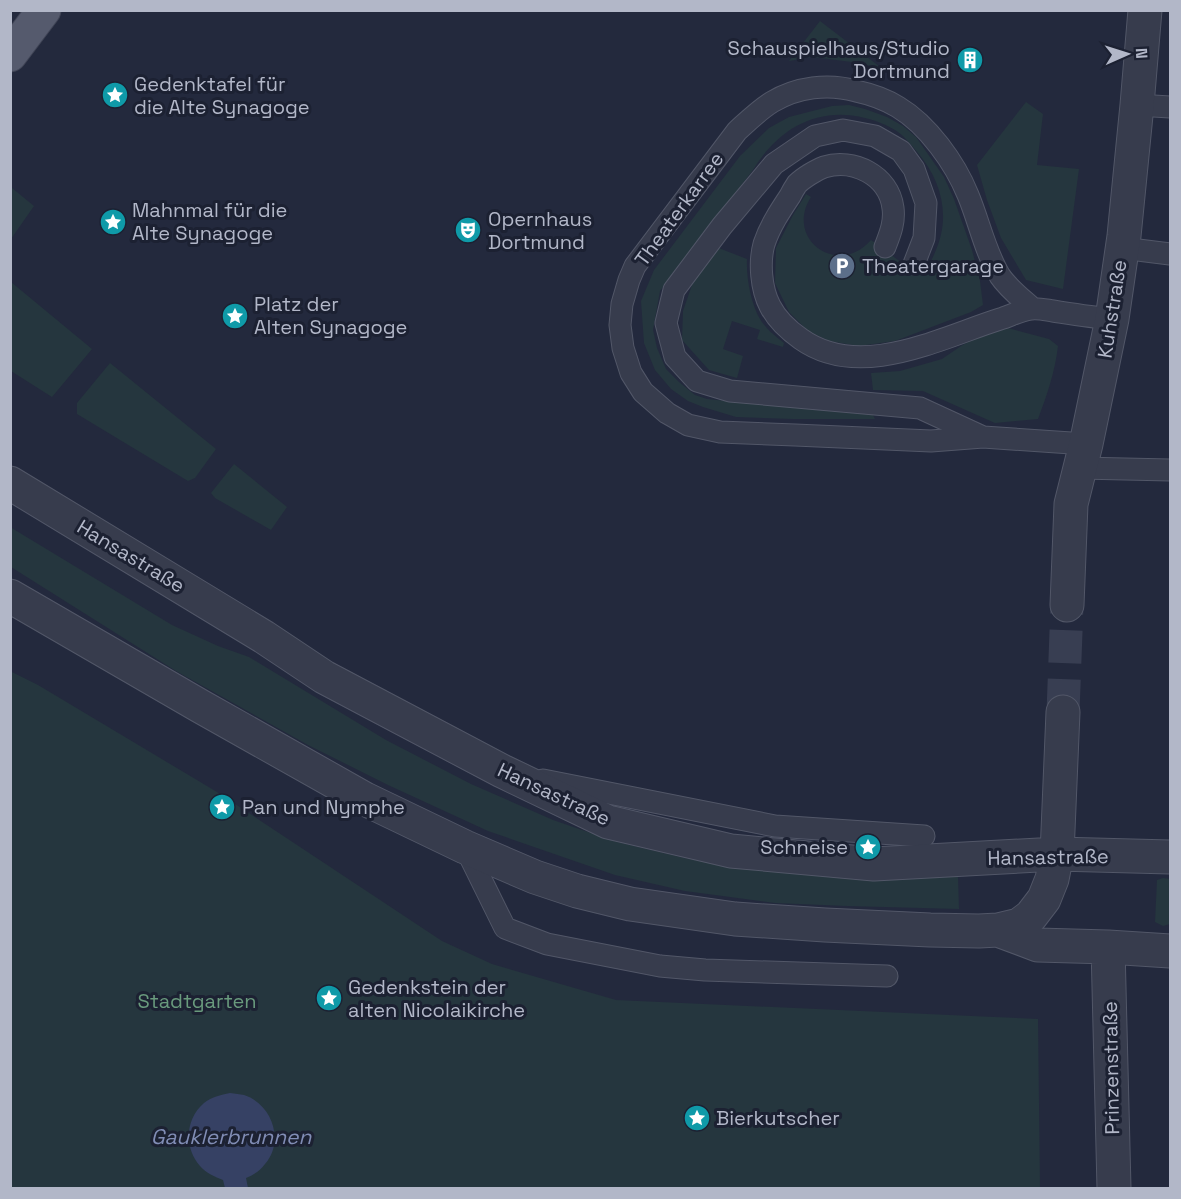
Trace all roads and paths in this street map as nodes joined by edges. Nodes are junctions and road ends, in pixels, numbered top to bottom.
1 (44, 10) edge
2 (1145, 10) edge
3 (10, 55) edge
4 (1137, 105) junction
5 (1170, 107) edge
6 (885, 247) dead end
7 (1122, 248) junction
8 (1170, 254) edge
9 (914, 264) dead end
10 (1032, 308) junction
11 (1112, 319) junction
12 (983, 437) junction
13 (1083, 456) junction
14 (1170, 470) edge
15 (10, 483) edge
16 (14, 601) edge
17 (1067, 605) tunnel mouth
18 (1062, 712) tunnel mouth
19 (502, 771) junction
20 (924, 836) dead end
21 (465, 848) junction
22 (1057, 854) junction
23 (1170, 857) edge
24 (998, 930) junction
25 (1108, 947) junction
26 (1170, 951) edge
27 (887, 976) dead end
28 (1114, 1188) edge

1 - 3 main road
2 - 4 street, Kuhstraße
4 - 5 lane
4 - 7 street, Kuhstraße
6 - 10 lane
7 - 8 lane
7 - 11 street, Kuhstraße
9 - 12 lane, Theaterkarree
10 - 11 lane
10 - 12 lane, Theaterkarree
11 - 13 street, Kuhstraße
12 - 13 lane, Theaterkarree
13 - 14 lane, Theaterkarree
13 - 17 street, Kuhstraße
15 - 19 street, Hansastraße
16 - 21 street
18 - 22 street
19 - 20 lane
19 - 22 street, Hansastraße
21 - 24 street
21 - 27 lane
22 - 23 street, Hansastraße
22 - 24 street
24 - 25 street
25 - 26 street
25 - 28 street, Prinzenstraße

